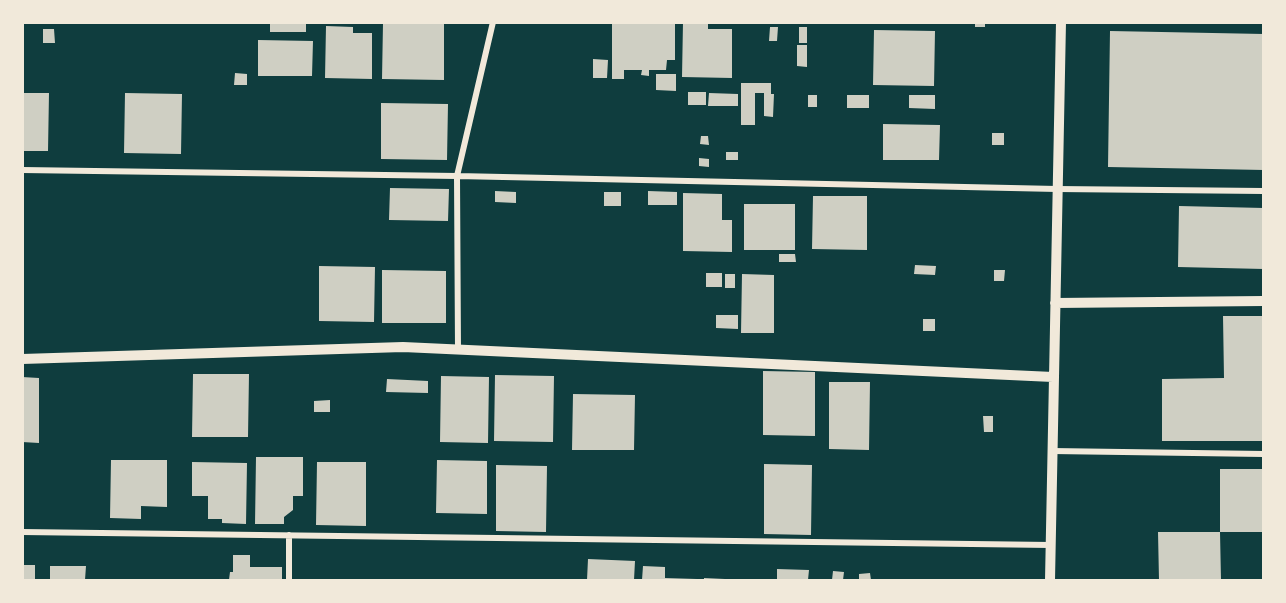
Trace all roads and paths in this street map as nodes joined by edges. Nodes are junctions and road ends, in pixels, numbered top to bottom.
1 (493, 22) edge
2 (1061, 22) edge
3 (22, 170) edge
4 (457, 176) junction
5 (1057, 189) junction
6 (1263, 192) edge
7 (1263, 301) edge
8 (1055, 303) junction
9 (458, 350) junction
10 (22, 359) edge
11 (1053, 377) junction
12 (1051, 451) junction
13 (1263, 454) edge
14 (22, 532) edge
15 (289, 535) junction
16 (1052, 545) junction
17 (289, 580) edge
18 (1050, 580) edge

1 - 4 street
2 - 5 street
3 - 4 street
4 - 5 street
4 - 9 street
5 - 6 street
5 - 8 street
7 - 8 street
8 - 11 street
9 - 10 street
9 - 11 street
11 - 12 street
12 - 13 street
12 - 16 street
14 - 15 street
15 - 16 street
15 - 17 street
16 - 18 street

